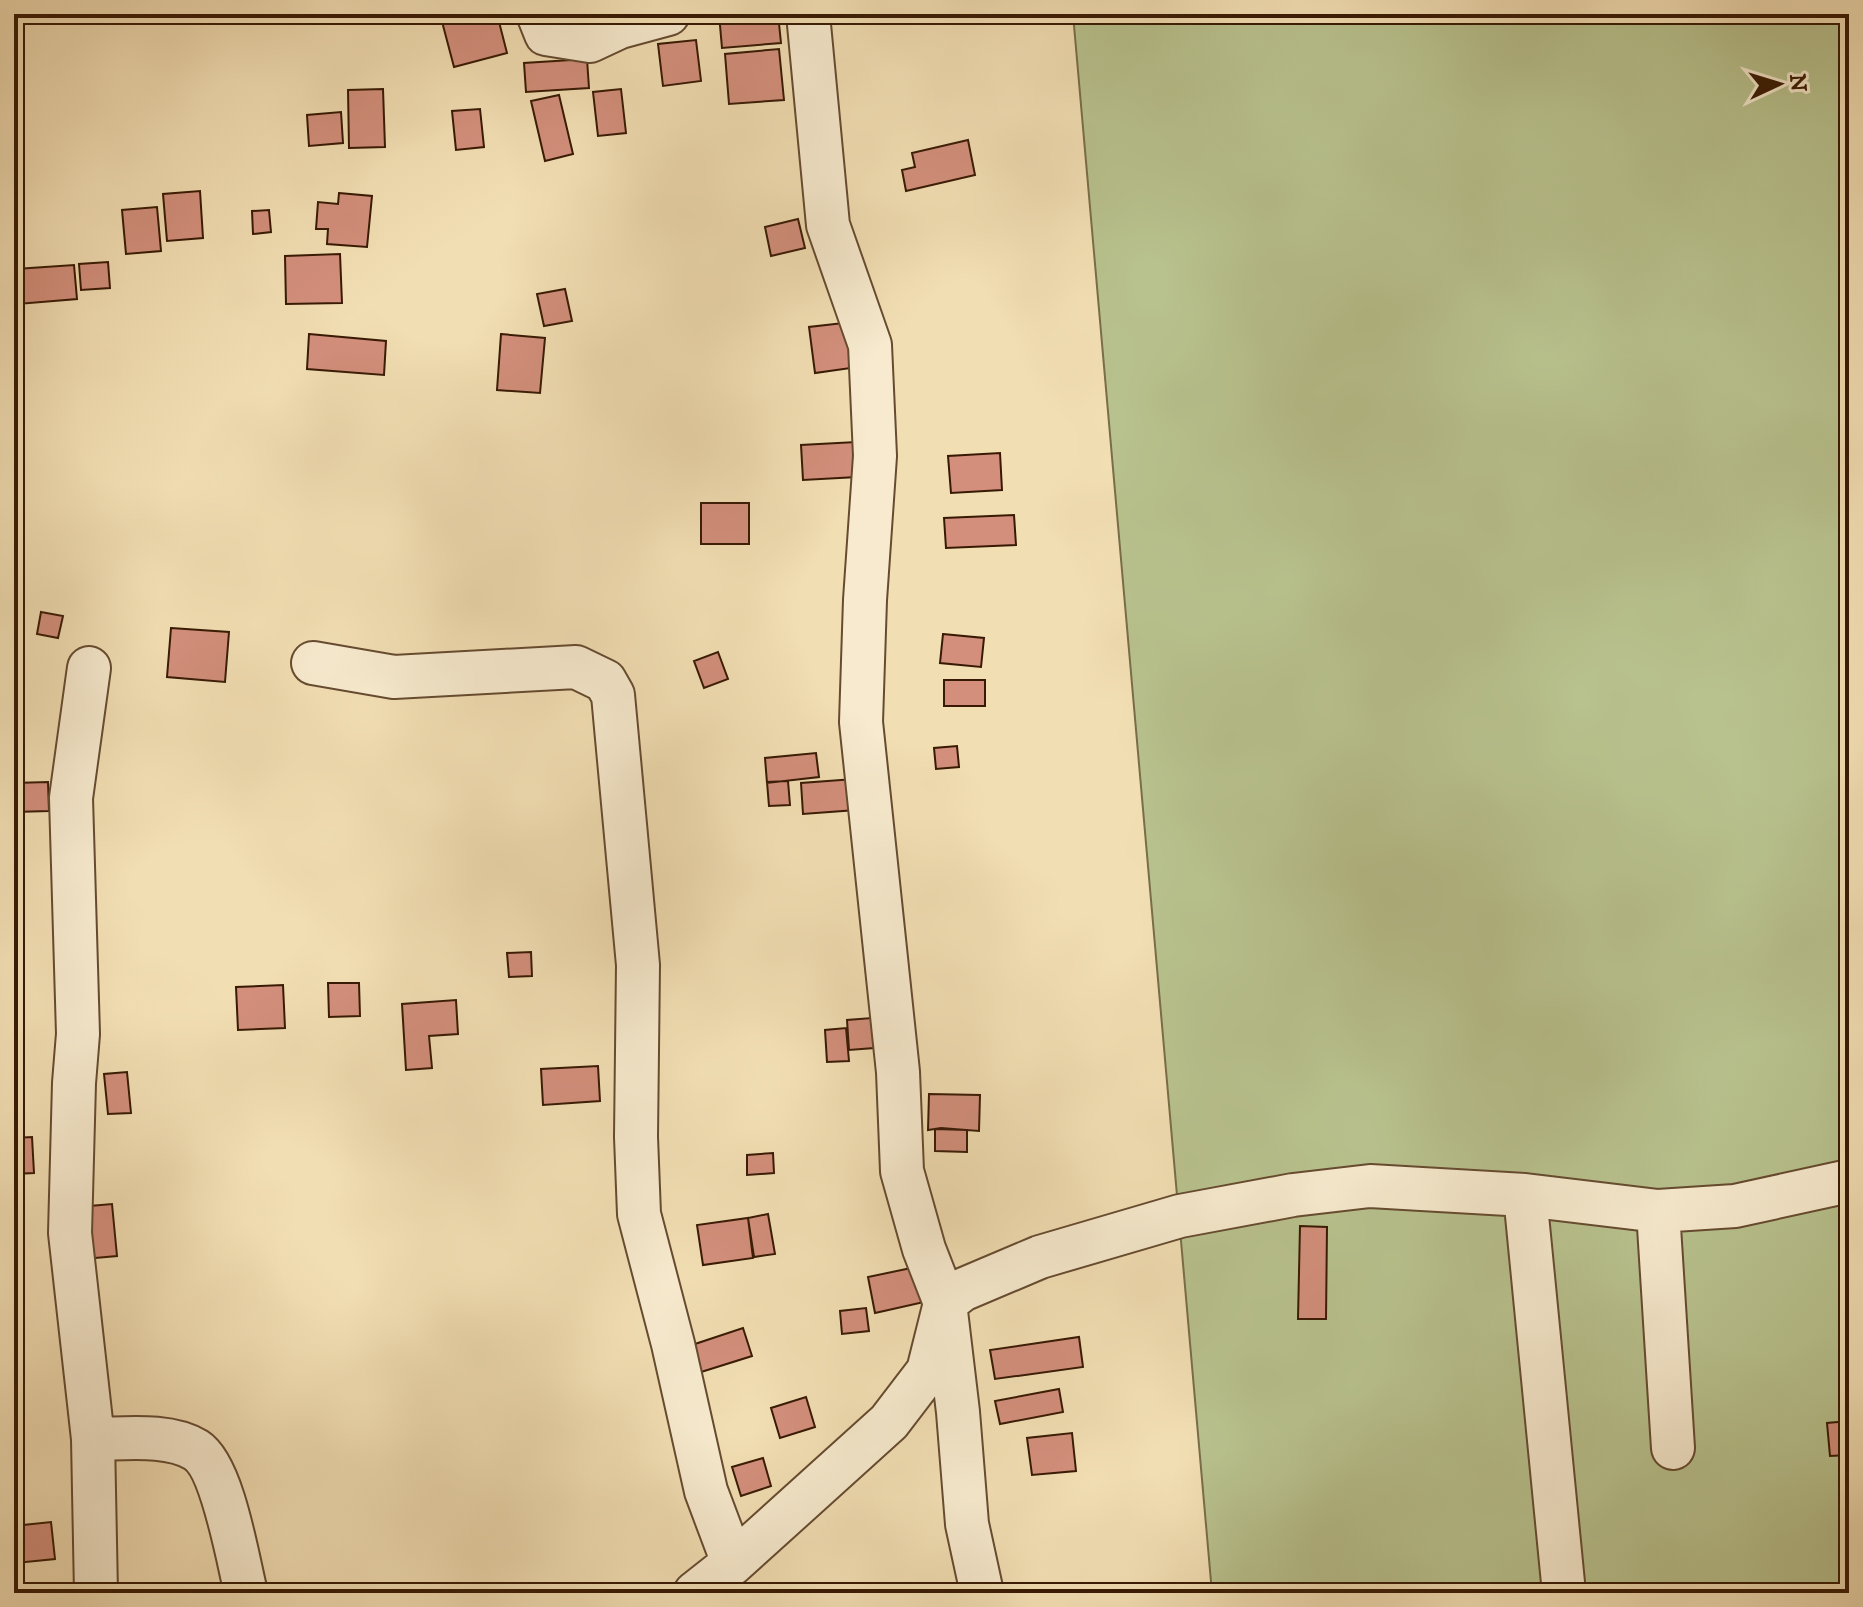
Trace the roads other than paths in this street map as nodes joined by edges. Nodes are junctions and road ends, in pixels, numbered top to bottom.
1 (538, 14) edge
2 (668, 14) edge
3 (808, 14) edge
4 (313, 663) dead end
5 (89, 668) dead end
6 (1849, 1181) edge
7 (1525, 1195) junction
8 (1658, 1211) junction
9 (945, 1303) junction
10 (93, 1439) junction
11 (1673, 1448) dead end
12 (733, 1563) junction
13 (96, 1593) edge
14 (246, 1593) edge
15 (695, 1593) edge
16 (982, 1593) edge
17 (1564, 1593) edge

1 - 2 street
3 - 9 street
4 - 12 street
5 - 10 street
6 - 8 street
7 - 8 street
7 - 9 street
7 - 17 street
8 - 11 street
9 - 12 street
9 - 16 street
10 - 13 street
10 - 14 street
12 - 15 street

